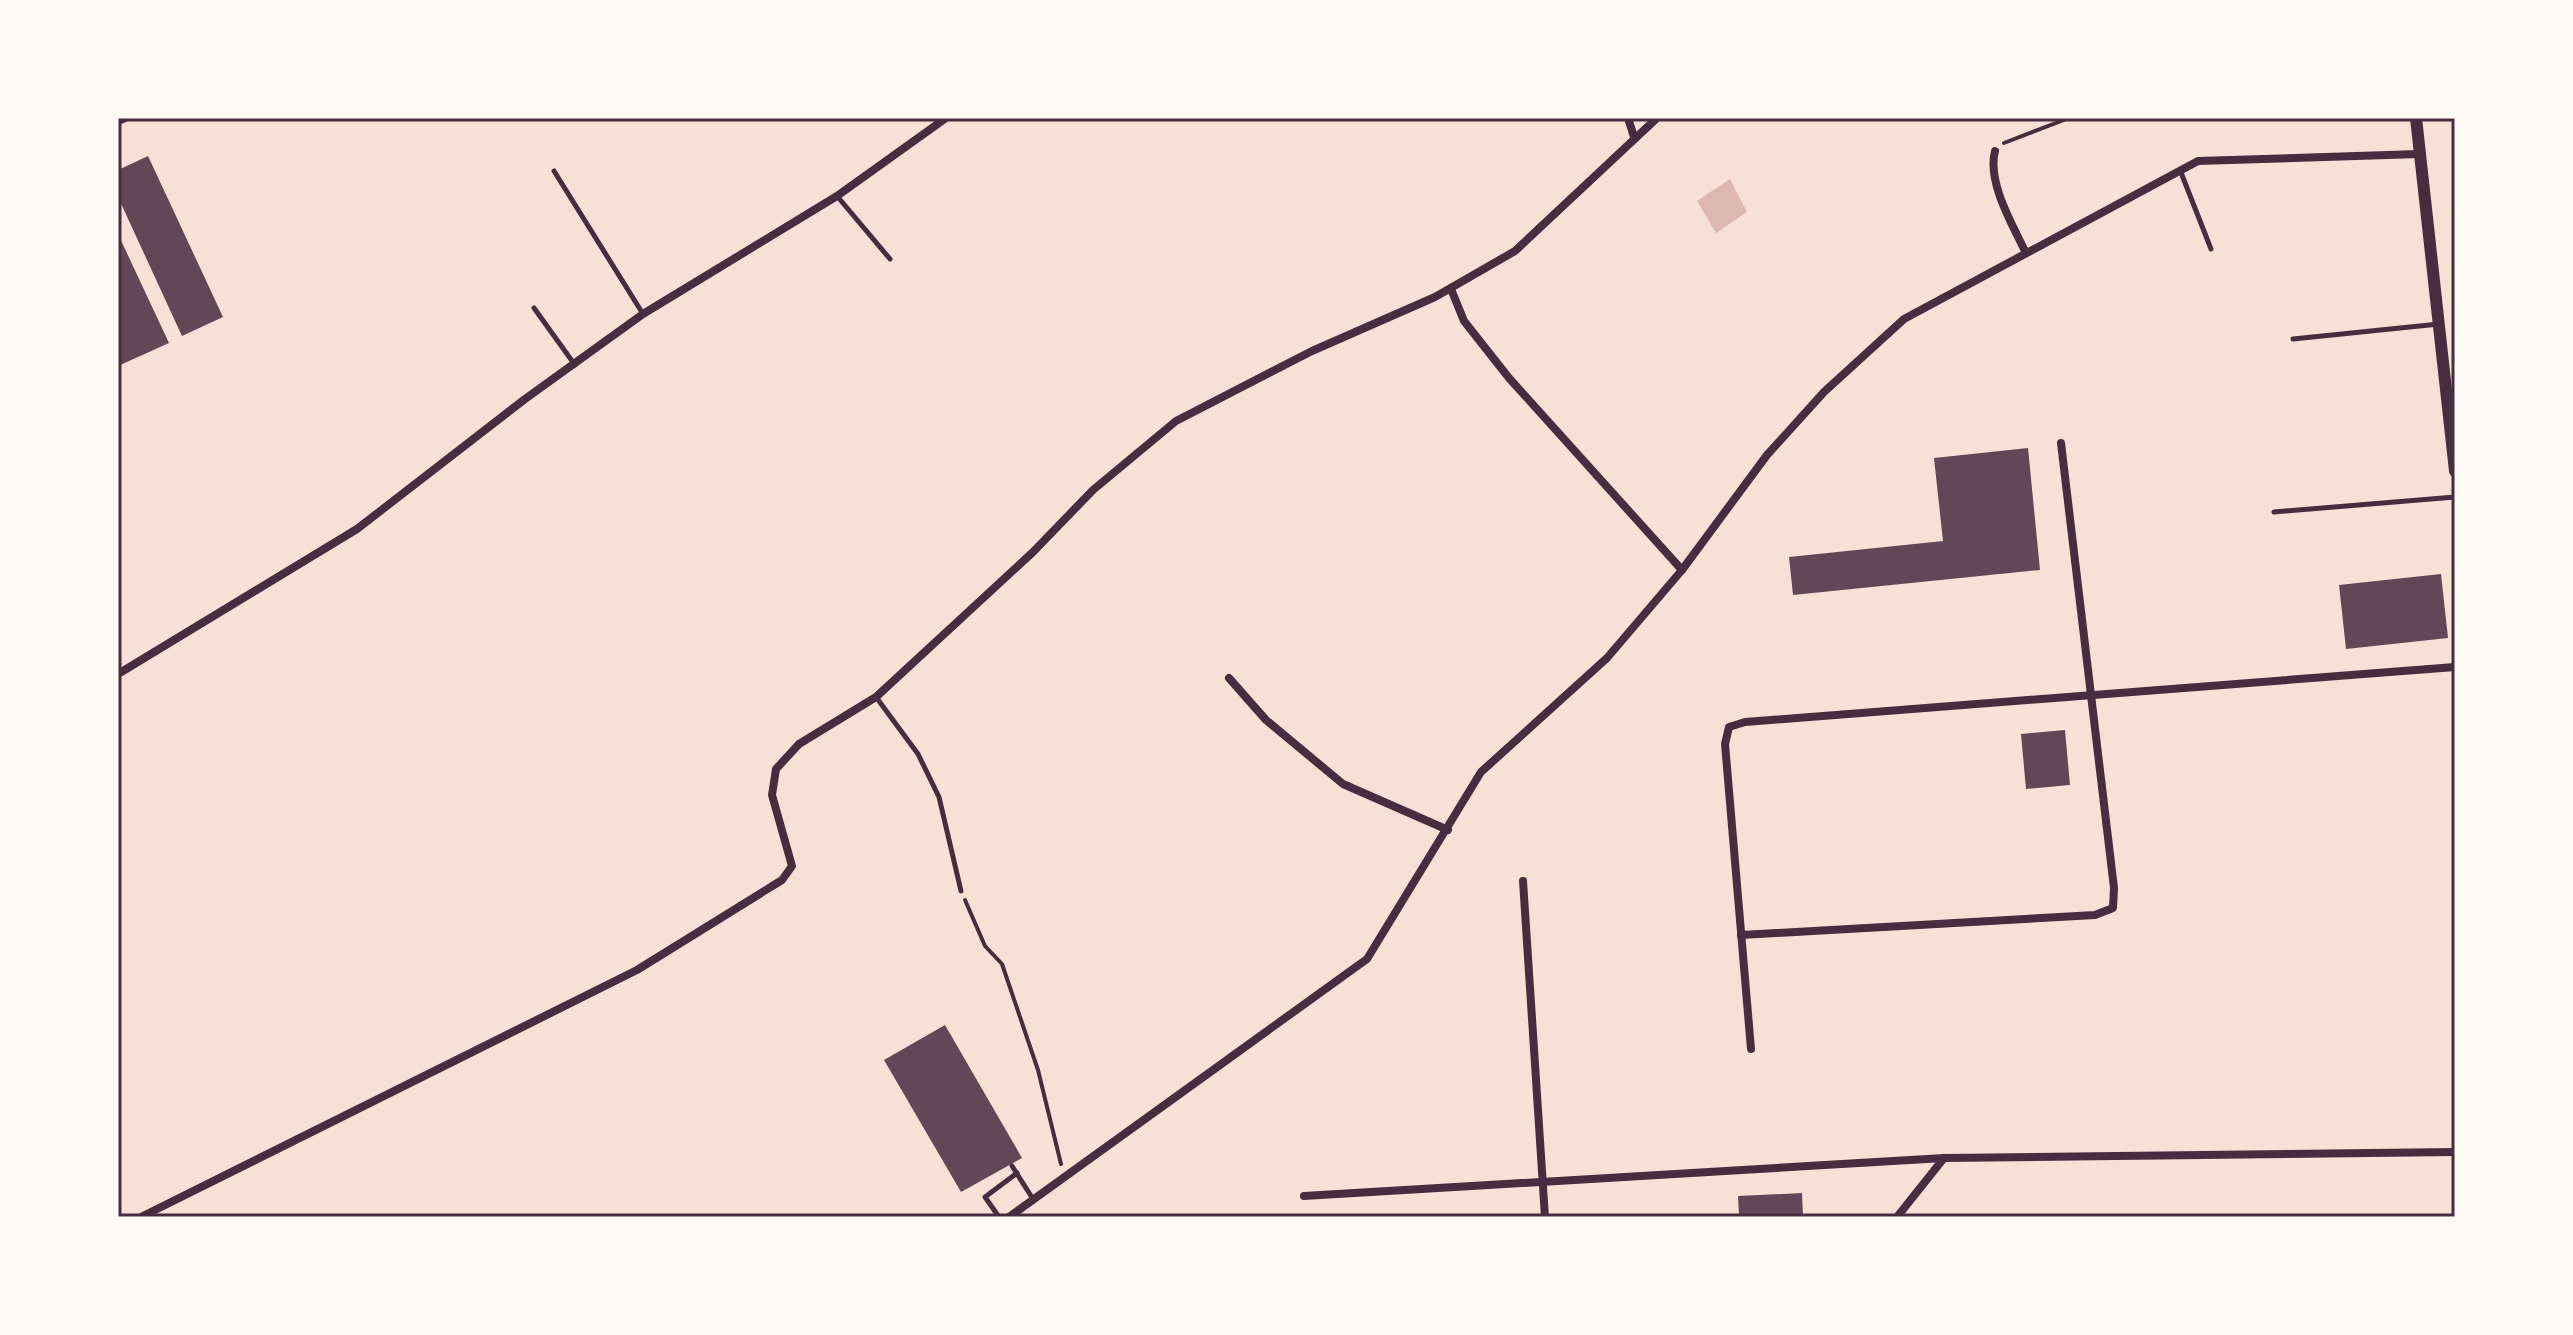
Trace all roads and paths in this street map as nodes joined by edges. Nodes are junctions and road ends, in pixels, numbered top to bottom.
1 (125, 118) edge
2 (946, 118) edge
3 (1628, 118) edge
4 (1657, 118) edge
5 (2069, 118) edge
6 (2416, 118) edge
7 (118, 121) edge
8 (1634, 137) junction
9 (1995, 151) joint
10 (2419, 154) junction
11 (2179, 169) junction
12 (554, 171) dead end
13 (837, 196) junction
14 (2211, 249) dead end
15 (2025, 251) junction
16 (890, 259) dead end
17 (1451, 289) junction
18 (534, 308) dead end
19 (643, 314) junction
20 (2440, 324) junction
21 (2293, 339) dead end
22 (576, 366) junction
23 (2061, 443) dead end
24 (2455, 471) edge
25 (2455, 497) edge
26 (2274, 512) dead end
27 (1682, 570) junction
28 (2455, 667) edge
29 (118, 674) edge
30 (1229, 678) dead end
31 (2089, 693) junction
32 (876, 697) junction
33 (1448, 830) junction
34 (1523, 881) dead end
35 (961, 891) joint
36 (1741, 935) junction
37 (1751, 1049) dead end
38 (2455, 1152) edge
39 (1944, 1158) junction
40 (1012, 1166) dead end
41 (1017, 1173) junction
42 (1065, 1178) junction
43 (1543, 1181) junction
44 (1304, 1196) dead end
45 (1034, 1200) junction
46 (141, 1217) edge
47 (999, 1217) edge
48 (1009, 1217) edge
49 (1545, 1217) edge
50 (1897, 1217) edge

1 - 7 street
2 - 13 street
3 - 8 street
4 - 8 street
5 - 9 path
6 - 10 street
8 - 17 street
9 - 15 street
10 - 11 street
10 - 20 street
11 - 14 lane
11 - 15 street
12 - 19 lane
13 - 16 lane
13 - 19 street
15 - 27 street
17 - 27 street
17 - 32 street
18 - 22 lane
19 - 22 street
20 - 21 lane
20 - 24 street
22 - 29 street
23 - 31 street
25 - 26 lane
27 - 33 street
28 - 31 street
30 - 33 street
31 - 36 street
31 - 36 street
32 - 35 lane
32 - 46 street
33 - 42 street
34 - 43 street
35 - 42 path
36 - 37 street
38 - 39 street
39 - 43 street
39 - 50 street
40 - 41 lane
41 - 45 lane
41 - 47 lane
42 - 45 street
43 - 44 street
43 - 49 street
45 - 48 street

